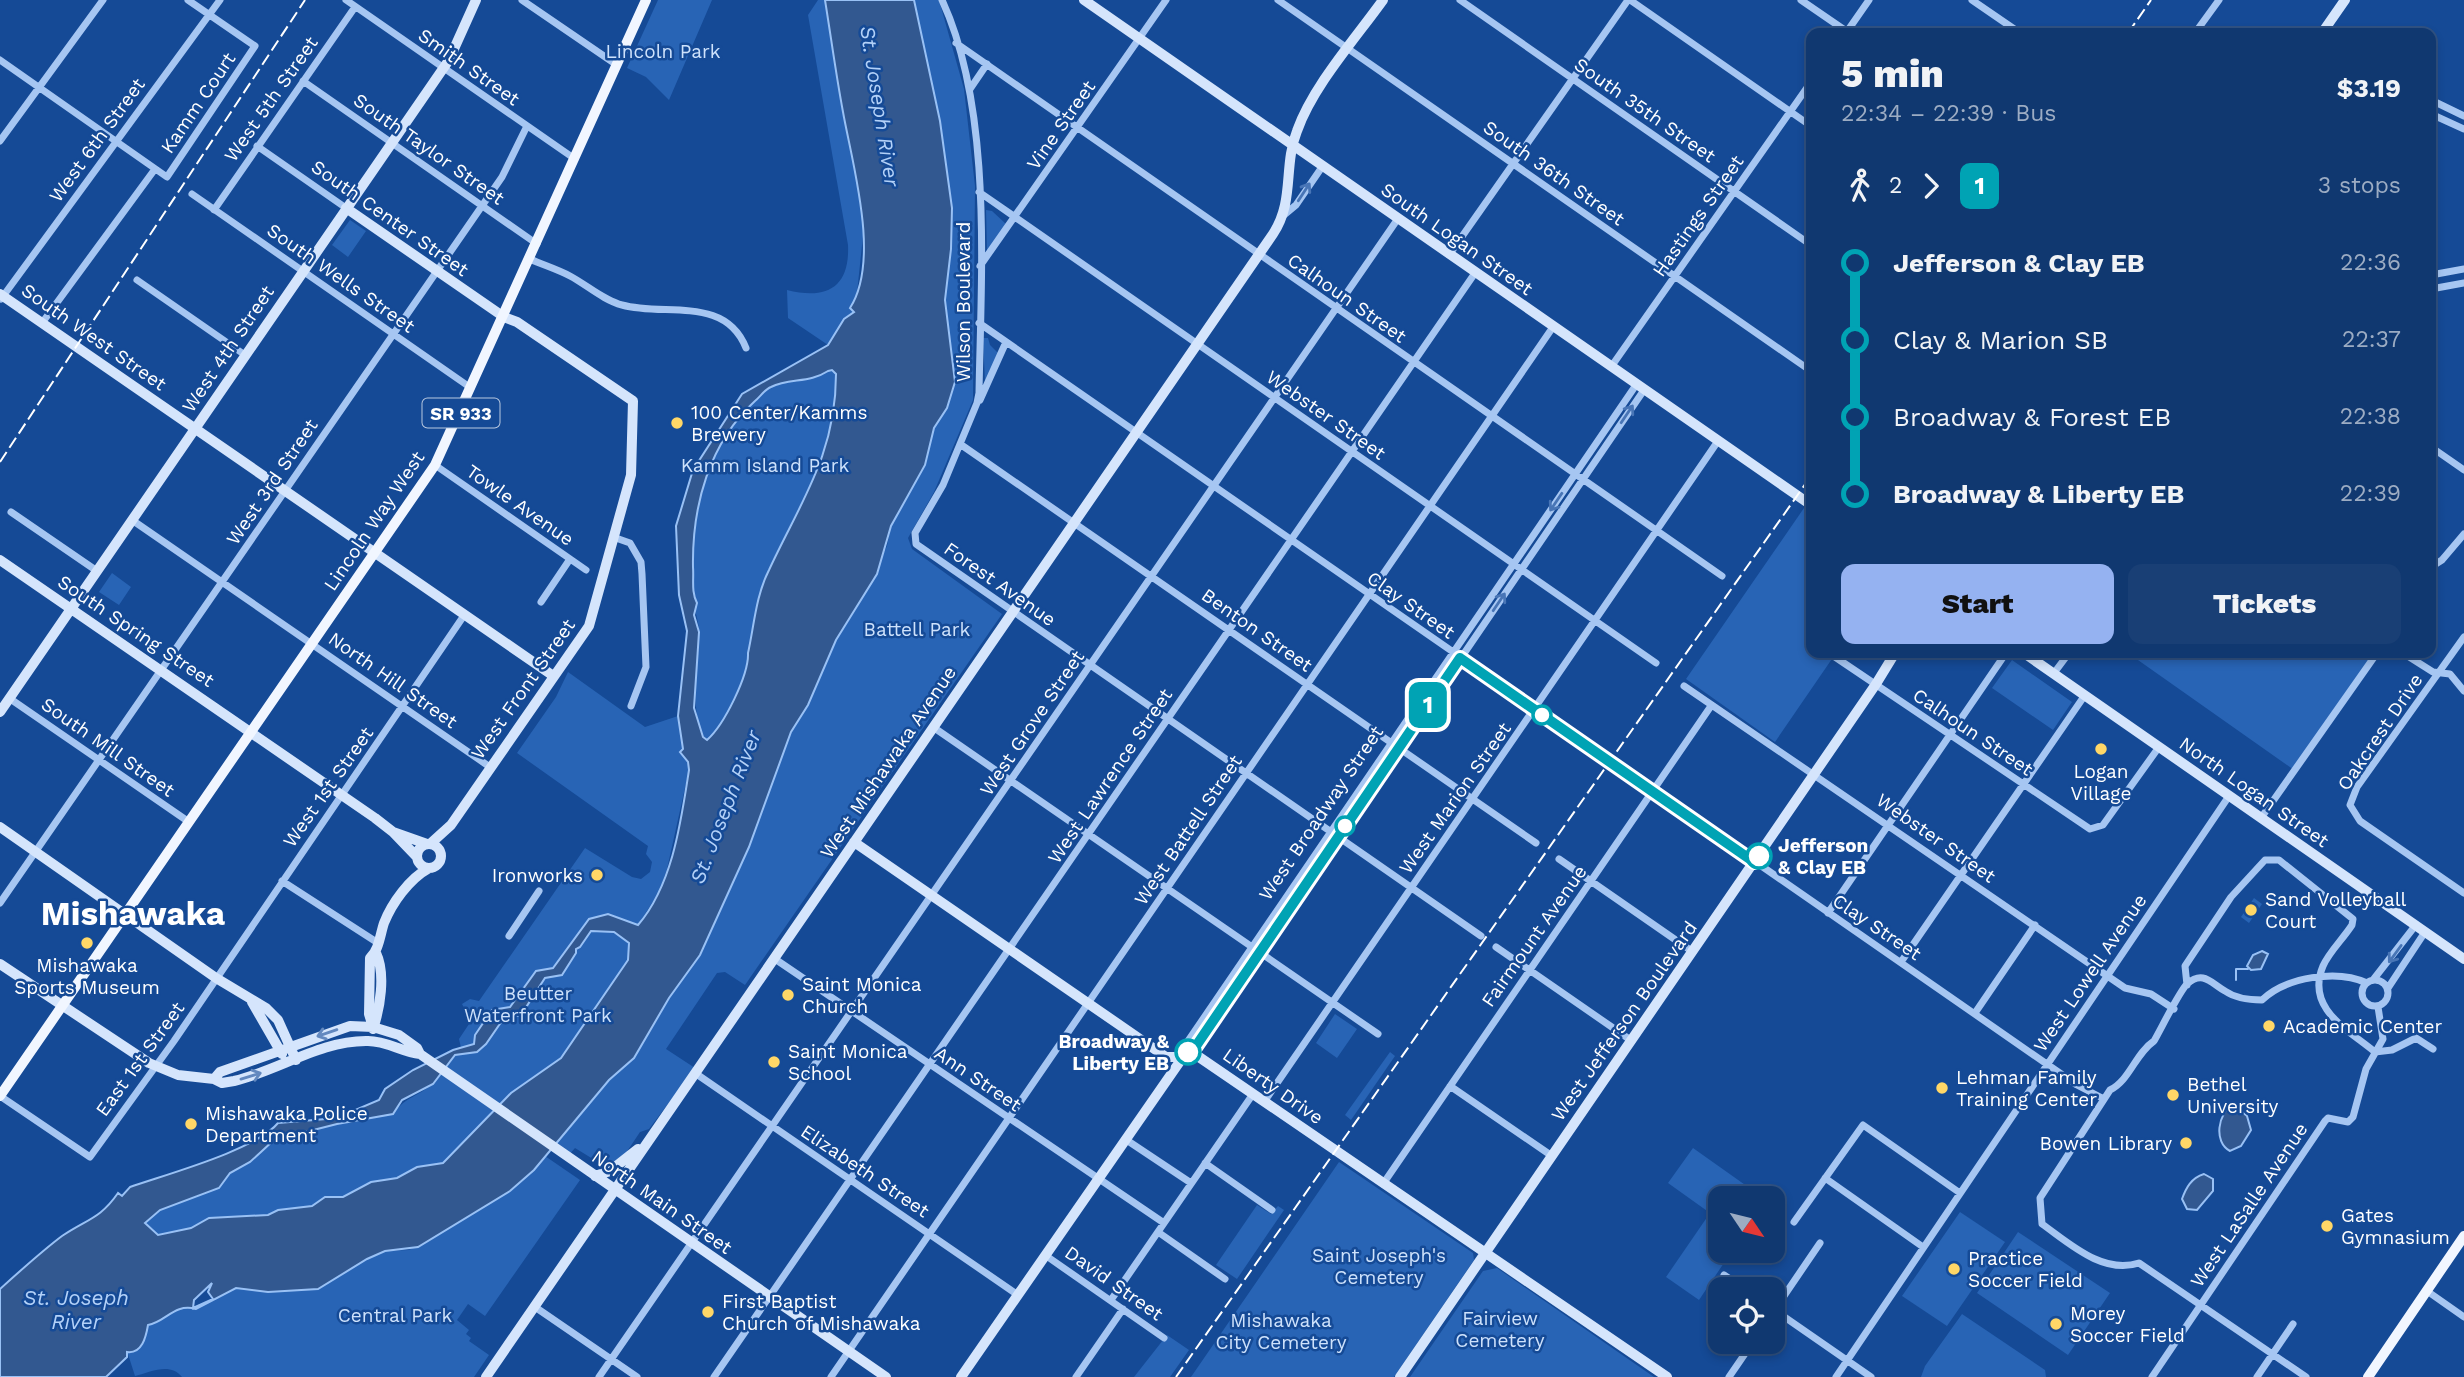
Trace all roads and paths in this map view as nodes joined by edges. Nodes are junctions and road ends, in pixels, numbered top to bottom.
1 (103, 0) edge
2 (188, 0) edge
3 (220, 0) edge
4 (346, 0) edge
5 (476, 0) edge
6 (522, 0) edge
7 (646, 0) edge
8 (1084, 0) edge
9 (1166, 0) edge
10 (1278, 0) edge
11 (1383, 0) edge
12 (1460, 0) edge
13 (1629, 0) edge
14 (1801, 0) edge
15 (1869, 0) edge
16 (1972, 0) edge
17 (2219, 0) edge
18 (2345, 0) edge
19 (944, 1) edge
20 (355, 6) junction
21 (209, 15) junction
22 (1840, 28) edge
23 (1850, 28) edge
24 (2013, 28) edge
25 (2199, 28) edge
26 (2328, 28) edge
27 (1140, 39) junction
28 (956, 43) junction
29 (1348, 49) junction
30 (0, 60) edge
31 (987, 64) junction
32 (617, 65) junction
33 (443, 68) junction
34 (1573, 79) junction
35 (303, 81) junction
36 (39, 88) junction
37 (970, 89) junction
38 (1806, 89) edge
39 (2436, 102) edge
40 (1790, 112) junction
41 (2436, 116) edge
42 (2464, 116) edge
43 (1806, 123) edge
44 (527, 126) junction
45 (1077, 129) junction
46 (2464, 130) edge
47 (0, 141) edge
48 (116, 141) junction
49 (392, 143) junction
50 (257, 146) junction
51 (1292, 146) junction
52 (575, 159) junction
53 (1513, 164) junction
54 (1322, 167) junction
55 (155, 169) junction
56 (1735, 191) junction
57 (979, 192) junction
58 (192, 194) dead end
59 (482, 205) junction
60 (346, 208) junction
61 (214, 210) junction
62 (1284, 215) junction
63 (1016, 217) junction
64 (1398, 219) junction
65 (1806, 241) edge
66 (537, 244) junction
67 (1258, 255) junction
68 (1449, 255) junction
69 (530, 259) junction
70 (980, 266) junction
71 (2464, 270) edge
72 (302, 271) junction
73 (436, 272) junction
74 (1475, 273) junction
75 (2436, 274) edge
76 (1675, 277) junction
77 (137, 280) dead end
78 (2464, 283) edge
79 (2436, 288) edge
80 (1, 297) edge
81 (1336, 309) junction
82 (504, 317) junction
83 (42, 323) junction
84 (979, 323) junction
85 (1553, 327) junction
86 (393, 334) junction
87 (1006, 342) junction
88 (1197, 343) junction
89 (746, 348) dead end
90 (245, 355) junction
91 (1413, 362) junction
92 (1806, 367) edge
93 (1611, 368) junction
94 (1640, 387) junction
95 (471, 388) junction
96 (1274, 397) junction
97 (633, 401) joint
98 (977, 403) junction
99 (1491, 416) junction
100 (196, 429) junction
101 (1135, 433) junction
102 (1718, 441) junction
103 (960, 444) junction
104 (2436, 450) edge
105 (1352, 451) junction
106 (435, 465) junction
107 (2464, 470) edge
108 (1575, 474) junction
109 (1583, 480) junction
110 (1213, 487) junction
111 (286, 491) junction
112 (1806, 502) edge
113 (1429, 505) junction
114 (11, 512) dead end
115 (132, 520) junction
116 (1074, 522) junction
117 (1657, 531) junction
118 (2464, 534) edge
119 (613, 537) junction
120 (1291, 540) junction
121 (916, 544) joint
122 (376, 552) junction
123 (570, 559) junction
124 (0, 560) edge
125 (2436, 563) edge
126 (1514, 564) junction
127 (1521, 569) junction
128 (586, 570) dead end
129 (97, 571) junction
130 (1152, 576) junction
131 (1722, 576) dead end
132 (223, 582) junction
133 (1368, 595) junction
134 (541, 602) dead end
135 (71, 609) junction
136 (1012, 612) junction
137 (465, 614) junction
138 (1595, 621) junction
139 (1229, 629) junction
140 (2464, 637) edge
141 (313, 643) junction
142 (1452, 653) junction
143 (1460, 658) junction
144 (1837, 658) edge
145 (1892, 658) edge
146 (1898, 658) edge
147 (2003, 658) edge
148 (2032, 658) edge
149 (2065, 658) edge
150 (2373, 658) edge
151 (2412, 658) edge
152 (1656, 663) dead end
153 (1090, 665) junction
154 (163, 670) junction
155 (2054, 673) junction
156 (2439, 673) junction
157 (552, 676) junction
158 (1307, 684) junction
159 (1877, 684) junction
160 (1684, 686) dead end
161 (2464, 691) edge
162 (2085, 695) junction
163 (9, 698) junction
164 (403, 706) junction
165 (631, 706) dead end
166 (1711, 706) junction
167 (1535, 710) junction
168 (0, 712) edge
169 (1168, 719) junction
170 (933, 727) junction
171 (252, 732) junction
172 (1950, 735) junction
173 (1391, 742) junction
174 (1399, 747) junction
175 (2159, 747) junction
176 (100, 761) junction
177 (490, 767) junction
178 (1246, 773) junction
179 (1814, 775) junction
180 (1011, 781) junction
181 (2023, 785) junction
182 (1652, 792) junction
183 (341, 794) junction
184 (2229, 796) junction
185 (1473, 799) junction
186 (2261, 818) junction
187 (190, 822) junction
188 (1889, 824) junction
189 (451, 825) junction
190 (0, 827) edge
191 (1330, 831) junction
192 (393, 832) junction
193 (1089, 835) junction
194 (1338, 836) junction
195 (853, 842) junction
196 (1536, 843) dead end
197 (428, 844) junction
198 (36, 851) junction
199 (440, 852) junction
200 (417, 858) junction
201 (1559, 859) dead end
202 (1754, 862) junction
203 (429, 868) junction
204 (1962, 874) junction
205 (282, 881) junction
206 (1591, 881) junction
207 (407, 886) junction
208 (1168, 888) junction
209 (1412, 888) junction
210 (539, 891) dead end
211 (2464, 893) edge
212 (932, 896) junction
213 (0, 903) edge
214 (1828, 913) junction
215 (125, 914) junction
216 (2035, 925) junction
217 (2415, 926) junction
218 (2425, 932) junction
219 (509, 936) dead end
220 (1480, 936) dead end
221 (1252, 947) junction
222 (1496, 947) dead end
223 (377, 948) junction
224 (1010, 950) junction
225 (1259, 952) junction
226 (1693, 952) junction
227 (775, 959) junction
228 (2464, 960) edge
229 (1901, 962) junction
230 (0, 964) edge
231 (1529, 970) junction
232 (2108, 975) junction
233 (216, 978) junction
234 (2320, 978) junction
235 (2370, 982) junction
236 (2187, 985) junction
237 (2388, 988) junction
238 (252, 1002) junction
239 (1332, 1003) junction
240 (1088, 1004) junction
241 (62, 1006) junction
242 (2378, 1007) junction
243 (2174, 1009) junction
244 (852, 1012) junction
245 (1975, 1013) junction
246 (373, 1027) junction
247 (1378, 1034) dead end
248 (2383, 1039) junction
249 (372, 1041) junction
250 (1632, 1041) junction
251 (292, 1047) junction
252 (2433, 1049) dead end
253 (2387, 1050) junction
254 (280, 1051) junction
255 (2375, 1052) junction
256 (423, 1056) junction
257 (1183, 1057) junction
258 (292, 1062) junction
259 (2047, 1064) junction
260 (931, 1065) junction
261 (155, 1066) junction
262 (695, 1073) junction
263 (214, 1079) junction
264 (1450, 1086) junction
265 (1253, 1094) junction
266 (0, 1096) edge
267 (2104, 1099) junction
268 (1265, 1102) junction
269 (1009, 1119) junction
270 (773, 1127) junction
271 (1125, 1139) junction
272 (649, 1140) junction
273 (1552, 1156) junction
274 (1205, 1163) junction
275 (595, 1176) junction
276 (1825, 1178) junction
277 (1098, 1179) junction
278 (852, 1180) junction
279 (1191, 1183) junction
280 (1383, 1184) junction
281 (615, 1190) junction
282 (1960, 1193) junction
283 (1272, 1210) dead end
284 (1794, 1222) dead end
285 (1164, 1223) junction
286 (1158, 1232) junction
287 (930, 1234) junction
288 (2464, 1236) edge
289 (1820, 1243) dead end
290 (692, 1244) junction
291 (1923, 1247) junction
292 (1486, 1254) junction
293 (1045, 1255) junction
294 (1724, 1275) dead end
295 (1727, 1277) edge
296 (1225, 1279) dead end
297 (2427, 1291) junction
298 (1785, 1293) edge
299 (1018, 1295) junction
300 (770, 1297) junction
301 (1111, 1300) junction
302 (2201, 1304) junction
303 (535, 1307) junction
304 (1123, 1309) junction
305 (2464, 1317) edge
306 (1785, 1318) edge
307 (2293, 1324) dead end
308 (1164, 1338) dead end
309 (849, 1351) junction
310 (1745, 1354) edge
311 (2273, 1354) junction
312 (612, 1360) junction
313 (1847, 1360) junction
314 (964, 1376) edge
315 (486, 1377) edge
316 (600, 1377) edge
317 (637, 1377) edge
318 (714, 1377) edge
319 (831, 1377) edge
320 (886, 1377) edge
321 (1076, 1377) edge
322 (1400, 1377) edge
323 (1667, 1377) edge
324 (1729, 1377) edge
325 (1836, 1377) edge
326 (1871, 1377) edge
327 (2152, 1377) edge
328 (2257, 1377) edge
329 (2306, 1377) edge
330 (2368, 1377) edge

1 - 36 street
2 - 21 street
3 - 21 street, West 6th Street
4 - 20 street, Smith Street
5 - 33 street, West 4th Street
6 - 32 street
7 - 32 main road, Lincoln Way West / SR 933
8 - 27 street, South Logan Street
9 - 27 street, Vine Street
10 - 29 street, South 36th Street
11 - 29 street, West Mishawaka Avenue
12 - 34 street, South 35th Street
13 - 34 street
13 - 40 street
14 - 22 street
15 - 23 street
16 - 24 street
17 - 25 street
18 - 26 street
19 - 28 street, Wilson Boulevard
20 - 33 street, Smith Street
20 - 35 street, West 5th Street
21 - 48 street, West 6th Street
21 - 55 street, Kamm Court
27 - 45 street, Vine Street
27 - 51 street, South Logan Street
28 - 31 street, Calhoun Street
28 - 37 street, Wilson Boulevard
29 - 51 street, West Mishawaka Avenue
29 - 53 street, South 36th Street
30 - 36 street
31 - 37 street
31 - 45 street, Calhoun Street
32 - 52 main road, Lincoln Way West / SR 933
33 - 44 street, Smith Street
33 - 49 street, West 4th Street
34 - 53 street
34 - 56 street, South 35th Street
35 - 49 street, South Taylor Street
35 - 50 street, West 5th Street
36 - 47 street
36 - 48 street
37 - 57 street, Wilson Boulevard
38 - 40 street, Hastings Street
39 - 42 street
40 - 43 street
40 - 56 street, Hastings Street
41 - 46 street
44 - 52 street, Smith Street
44 - 59 street, West 3rd Street
45 - 63 street, Vine Street
45 - 67 street, Calhoun Street
48 - 55 street
48 - 80 street, West 6th Street
49 - 59 street, South Taylor Street
49 - 60 street, West 4th Street
50 - 60 street, South Center Street
50 - 61 street, West 5th Street
51 - 54 street, South Logan Street
51 - 62 street, West Mishawaka Avenue
52 - 66 main road, Lincoln Way West / SR 933
53 - 68 street
53 - 76 street, South 36th Street
62 -> 54 street, West Mishawaka Avenue
54 - 64 street, South Logan Street
55 - 83 street
56 - 65 street, South 35th Street
56 - 76 street, Hastings Street
57 - 63 street, Webster Street
57 - 70 street, Wilson Boulevard
58 - 61 street, South Wells Street
59 - 66 street, South Taylor Street
59 - 73 street, West 3rd Street
60 - 72 street, West 4th Street
60 - 73 street, South Center Street
61 - 72 street, South Wells Street
62 - 67 street, West Mishawaka Avenue
63 - 70 street, Vine Street
63 - 88 street, Webster Street
64 - 68 street, South Logan Street
64 - 81 street, West Grove Street
66 - 69 main road, Lincoln Way West / SR 933
67 - 81 street, Calhoun Street
67 - 88 street, West Mishawaka Avenue
68 - 74 street, South Logan Street
69 - 82 main road, Lincoln Way West / SR 933
69 - 89 street
70 - 84 street, Wilson Boulevard
71 - 75 street
72 - 86 street, South Wells Street
72 - 90 street, West 4th Street
73 - 82 street, South Center Street
73 - 86 street, West 3rd Street
74 - 85 street, South Logan Street
74 - 91 street, West Lawrence Street
76 - 92 street, South 36th Street
76 - 93 street, Hastings Street
77 - 90 street
78 - 79 street
80 - 83 street, South West Street
81 - 91 street, Calhoun Street
81 - 96 street, West Grove Street
82 - 95 main road, Lincoln Way West / SR 933
82 - 97 street, South Center Street
83 - 100 street, South West Street
84 - 87 street, Clay Street
84 - 98 street, Wilson Boulevard
85 - 93 street, South Logan Street
85 - 99 street, West Battell Street
86 - 95 street, South Wells Street
86 - 111 street, West 3rd Street
87 - 98 street
87 - 101 street, Clay Street
88 - 96 street, Webster Street
88 - 101 street, West Mishawaka Avenue
90 - 100 street, West 4th Street
91 - 99 street, Calhoun Street
91 - 105 street, West Lawrence Street
93 - 94 street, South Logan Street
94 - 102 street, South Logan Street
94 - 108 street, West Broadway Street
109 -> 94 street, West Broadway Street
95 - 106 main road, Lincoln Way West / SR 933
96 - 105 street, Webster Street
96 - 110 street, West Grove Street
97 - 119 street, West Front Street
98 - 103 street, Wilson Boulevard
99 - 108 street, Calhoun Street
99 - 113 street, West Battell Street
100 - 111 street, South West Street
100 - 115 street, West 4th Street
101 - 110 street, Clay Street
101 - 116 street, West Mishawaka Avenue
102 - 112 street, South Logan Street
102 - 117 street, West Marion Street
103 - 116 street, Benton Street
103 - 121 street, Wilson Boulevard
104 - 107 street
105 - 113 street, Webster Street
105 - 120 street, West Lawrence Street
106 - 122 main road, Lincoln Way West / SR 933
106 - 123 street, Towle Avenue
108 - 109 street, Calhoun Street
108 -> 126 street, West Broadway Street
109 - 117 street, Calhoun Street
109 - 127 street, West Broadway Street
110 - 120 street, Clay Street
110 - 130 street, West Grove Street
111 - 122 street, South West Street
111 - 132 street, West 3rd Street
113 - 126 street, Webster Street
113 - 133 street, West Battell Street
114 - 129 street
115 - 129 street, West 4th Street
115 - 132 street, North Hill Street
116 - 130 street, Benton Street
116 - 136 street, West Mishawaka Avenue
117 - 131 street, Calhoun Street
117 - 138 street, West Marion Street
118 - 125 street
119 - 157 street, West Front Street
119 - 165 street
120 - 133 street, Clay Street
120 - 139 street, West Lawrence Street
121 - 136 street, Forest Avenue
122 - 137 street, South West Street
122 - 141 main road, Lincoln Way West / SR 933
123 - 128 street, Towle Avenue
123 - 134 street
124 - 135 street, South Spring Street
126 - 127 street, Webster Street
126 - 142 street, West Broadway Street
127 - 138 street, Webster Street
143 -> 127 street, West Broadway Street
129 - 135 street, West 4th Street
130 - 139 street, Benton Street
130 - 153 street, West Grove Street
132 - 141 street, North Hill Street
132 - 154 street, West 3rd Street
133 - 142 street, Clay Street
133 - 158 street, West Battell Street
135 - 154 street, South Spring Street
135 - 163 street, West 4th Street
136 - 153 street, Forest Avenue
136 - 170 street, West Mishawaka Avenue
137 - 157 street, South West Street
137 - 164 street, West 1st Street
138 - 152 street, Webster Street
138 - 167 street, West Marion Street
139 - 158 street, Benton Street
139 - 169 street, West Lawrence Street
140 - 156 street, Oakcrest Drive
141 - 164 street, North Hill Street
141 - 171 main road, Lincoln Way West / SR 933
142 - 143 street, Clay Street
142 - 173 street, West Broadway Street
143 - 167 street, Clay Street
143 - 174 street, West Broadway Street
144 - 159 street, Calhoun Street
145 - 159 street, West Jefferson Boulevard
146 - 159 street, West Jefferson Boulevard
147 - 172 street
148 - 155 street, North Logan Street
149 - 155 street
150 - 186 street
151 - 156 street
153 - 169 street, Forest Avenue
153 - 180 street, West Grove Street
154 - 171 street, South Spring Street
154 - 176 street, West 3rd Street
155 - 162 street, North Logan Street
156 - 161 street
156 - 211 street, Oakcrest Drive
157 - 177 street, West Front Street
158 - 173 street, Benton Street
158 - 178 street, West Battell Street
159 - 172 street, Calhoun Street
159 - 179 street, West Jefferson Boulevard
160 - 166 street, Webster Street
162 - 175 street, North Logan Street
162 - 181 street
163 - 168 street, West 4th Street
163 - 176 street, South Mill Street
164 - 177 street, North Hill Street
164 - 183 street, West 1st Street
166 - 179 street, Webster Street
166 - 182 street, Fairmount Avenue
167 - 182 street, Clay Street
167 - 185 street, West Marion Street
169 - 178 street, Forest Avenue
169 - 193 street, West Lawrence Street
170 - 180 street
170 - 195 street, West Mishawaka Avenue
171 - 183 street, South Spring Street
171 - 187 main road, Lincoln Way West / SR 933
172 - 181 street, Calhoun Street
172 - 188 street
173 - 174 street, Benton Street
173 - 191 street, West Broadway Street
174 - 185 street, Benton Street
174 - 194 street, West Broadway Street
175 - 181 street, Calhoun Street
175 - 184 street, North Logan Street
176 - 187 street, South Mill Street
176 - 198 street, West 3rd Street
177 - 189 street, West Front Street
178 - 191 street, Forest Avenue
178 - 208 street, West Battell Street
179 - 188 street, Webster Street
179 - 202 street, West Jefferson Boulevard
180 - 193 street
180 - 212 street, West Grove Street
181 - 204 street
182 - 202 street, Clay Street
182 - 206 street, Fairmount Avenue
183 - 192 street, South Spring Street
183 - 205 street, West 1st Street
184 - 186 street, North Logan Street
184 - 232 street, West Lowell Avenue
185 - 196 street, Benton Street
185 - 209 street, West Marion Street
186 - 217 street, North Logan Street
187 - 215 main road, Lincoln Way West / SR 933
188 - 204 street, Webster Street
188 - 214 street
189 - 197 street, West Front Street
189 - 199 street, West Front Street
190 - 198 street
191 - 194 street, Forest Avenue
191 - 221 street, West Broadway Street
192 - 197 street
192 - 200 street
193 - 208 street
193 - 224 street, West Lawrence Street
194 - 209 street, Forest Avenue
194 - 225 street, West Broadway Street
195 - 212 street, Liberty Drive
195 - 227 street, West Mishawaka Avenue
197 - 199 street
197 - 200 street
198 - 213 street, West 3rd Street
198 - 215 street
199 - 203 street
200 - 203 street
200 - 207 street
201 - 206 street
202 - 214 street, Clay Street
202 - 226 street, West Jefferson Boulevard
203 - 207 street
204 - 216 street, Webster Street
204 - 229 street
205 - 223 street
205 - 233 street, West 1st Street
206 - 226 street
206 - 231 street, Fairmount Avenue
207 - 223 street
208 - 221 street
208 - 240 street, West Battell Street
209 - 220 street, Forest Avenue
209 - 239 street, West Marion Street
210 - 219 street
212 - 224 street, Liberty Drive
212 - 244 street, West Grove Street
214 - 229 street, Clay Street
215 - 233 street
215 - 241 main road, SR 933
216 - 232 street, Webster Street
216 - 245 street
217 - 218 street, North Logan Street
217 -> 235 street
218 - 228 street, North Logan Street
218 - 237 street
221 - 225 street
221 - 257 street, West Broadway Street
222 - 231 street
223 - 246 street
224 - 240 street, Liberty Drive
224 - 260 street, West Lawrence Street
225 - 239 street
225 - 257 street, West Broadway Street
226 - 250 street, West Jefferson Boulevard
227 - 244 street, Ann Street
227 - 262 street, West Mishawaka Avenue
229 - 245 street, Clay Street
230 - 241 street, North Main Street
231 - 250 street
231 - 264 street, Fairmount Avenue
232 - 243 street, Webster Street
232 - 259 street, West Lowell Avenue
233 - 238 street
233 - 261 street, East 1st Street
234 - 235 street
234 - 236 street
234 - 236 street
234 - 255 street
235 - 237 street
235 - 242 street
236 - 243 street
237 - 242 street
238 - 251 street
238 - 254 street
239 - 247 street
239 - 268 street, West Marion Street
240 - 257 street, Liberty Drive
240 - 269 street, West Battell Street
241 - 261 street, North Main Street
241 - 266 main road, SR 933
242 - 248 street
243 - 267 street
244 - 260 street, Ann Street
244 - 270 street, West Grove Street
245 - 259 street, Clay Street
246 - 249 street
246 -> 251 street, North Main Street
246 - 256 street, North Main Street
248 - 253 street
248 - 255 street
249 - 256 street, North Main Street
249 - 258 street, North Main Street
250 - 273 street, West Jefferson Boulevard
251 - 254 street, North Main Street
251 - 258 street
252 - 253 street
253 - 255 street
254 - 258 street
254 - 263 street, North Main Street
255 - 302 street, West LaSalle Avenue
256 - 275 street, North Main Street
257 - 265 street, Liberty Drive
257 - 271 street, West Broadway Street
263 -> 258 street, North Main Street
259 - 267 street, Clay Street
259 - 282 street, West Lowell Avenue
260 - 269 street, Ann Street
260 - 278 street, West Lawrence Street
261 - 263 street, North Main Street
261 - 266 street, East 1st Street
262 - 270 street, Elizabeth Street
262 - 272 street, West Mishawaka Avenue
264 - 273 street
264 - 280 street, Fairmount Avenue
265 - 268 street, Liberty Drive
265 - 274 street
267 - 302 street
268 - 280 street, Liberty Drive
269 - 277 street, Ann Street
269 - 287 street, West Battell Street
270 - 278 street, Elizabeth Street
270 - 290 street, West Grove Street
271 - 277 street, West Broadway Street
271 - 279 street
272 - 275 street
272 - 281 street, West Mishawaka Avenue
273 - 292 street, West Jefferson Boulevard
274 - 279 street
274 - 283 street
275 - 281 street, North Main Street
276 - 282 street
276 - 284 street
276 - 291 street
277 - 285 street, Ann Street
277 - 293 street, West Broadway Street
278 - 287 street, Elizabeth Street
278 - 300 street, West Lawrence Street
279 - 285 street
280 - 292 street, Liberty Drive
281 - 290 street, North Main Street
281 - 303 street, West Mishawaka Avenue
282 - 291 street, West Lowell Avenue
285 - 286 street
286 - 296 street
286 - 301 street
287 - 299 street, Elizabeth Street
287 - 309 street, West Battell Street
288 - 297 main road
289 - 298 street
290 - 300 street, North Main Street
290 - 312 street, West Grove Street
291 - 313 street, West Lowell Avenue
292 - 322 street, West Jefferson Boulevard
292 - 323 street, Liberty Drive
293 - 299 street, West Broadway Street
293 - 301 street, David Street
294 - 295 street
297 - 305 street
297 - 330 main road
299 - 314 street, West Broadway Street
300 - 309 street, North Main Street
300 - 318 street, West Lawrence Street
301 - 304 street, David Street
302 - 311 street
302 - 327 street, West LaSalle Avenue
303 - 312 street
303 - 315 street, West Mishawaka Avenue
304 - 308 street, David Street
304 - 321 street
306 - 313 street
307 - 311 street
309 - 319 street, West Battell Street
309 - 320 street, North Main Street
310 - 324 street
311 - 328 street
311 - 329 street
312 - 316 street, West Grove Street
312 - 317 street
313 - 325 street, West Lowell Avenue
313 - 326 street

